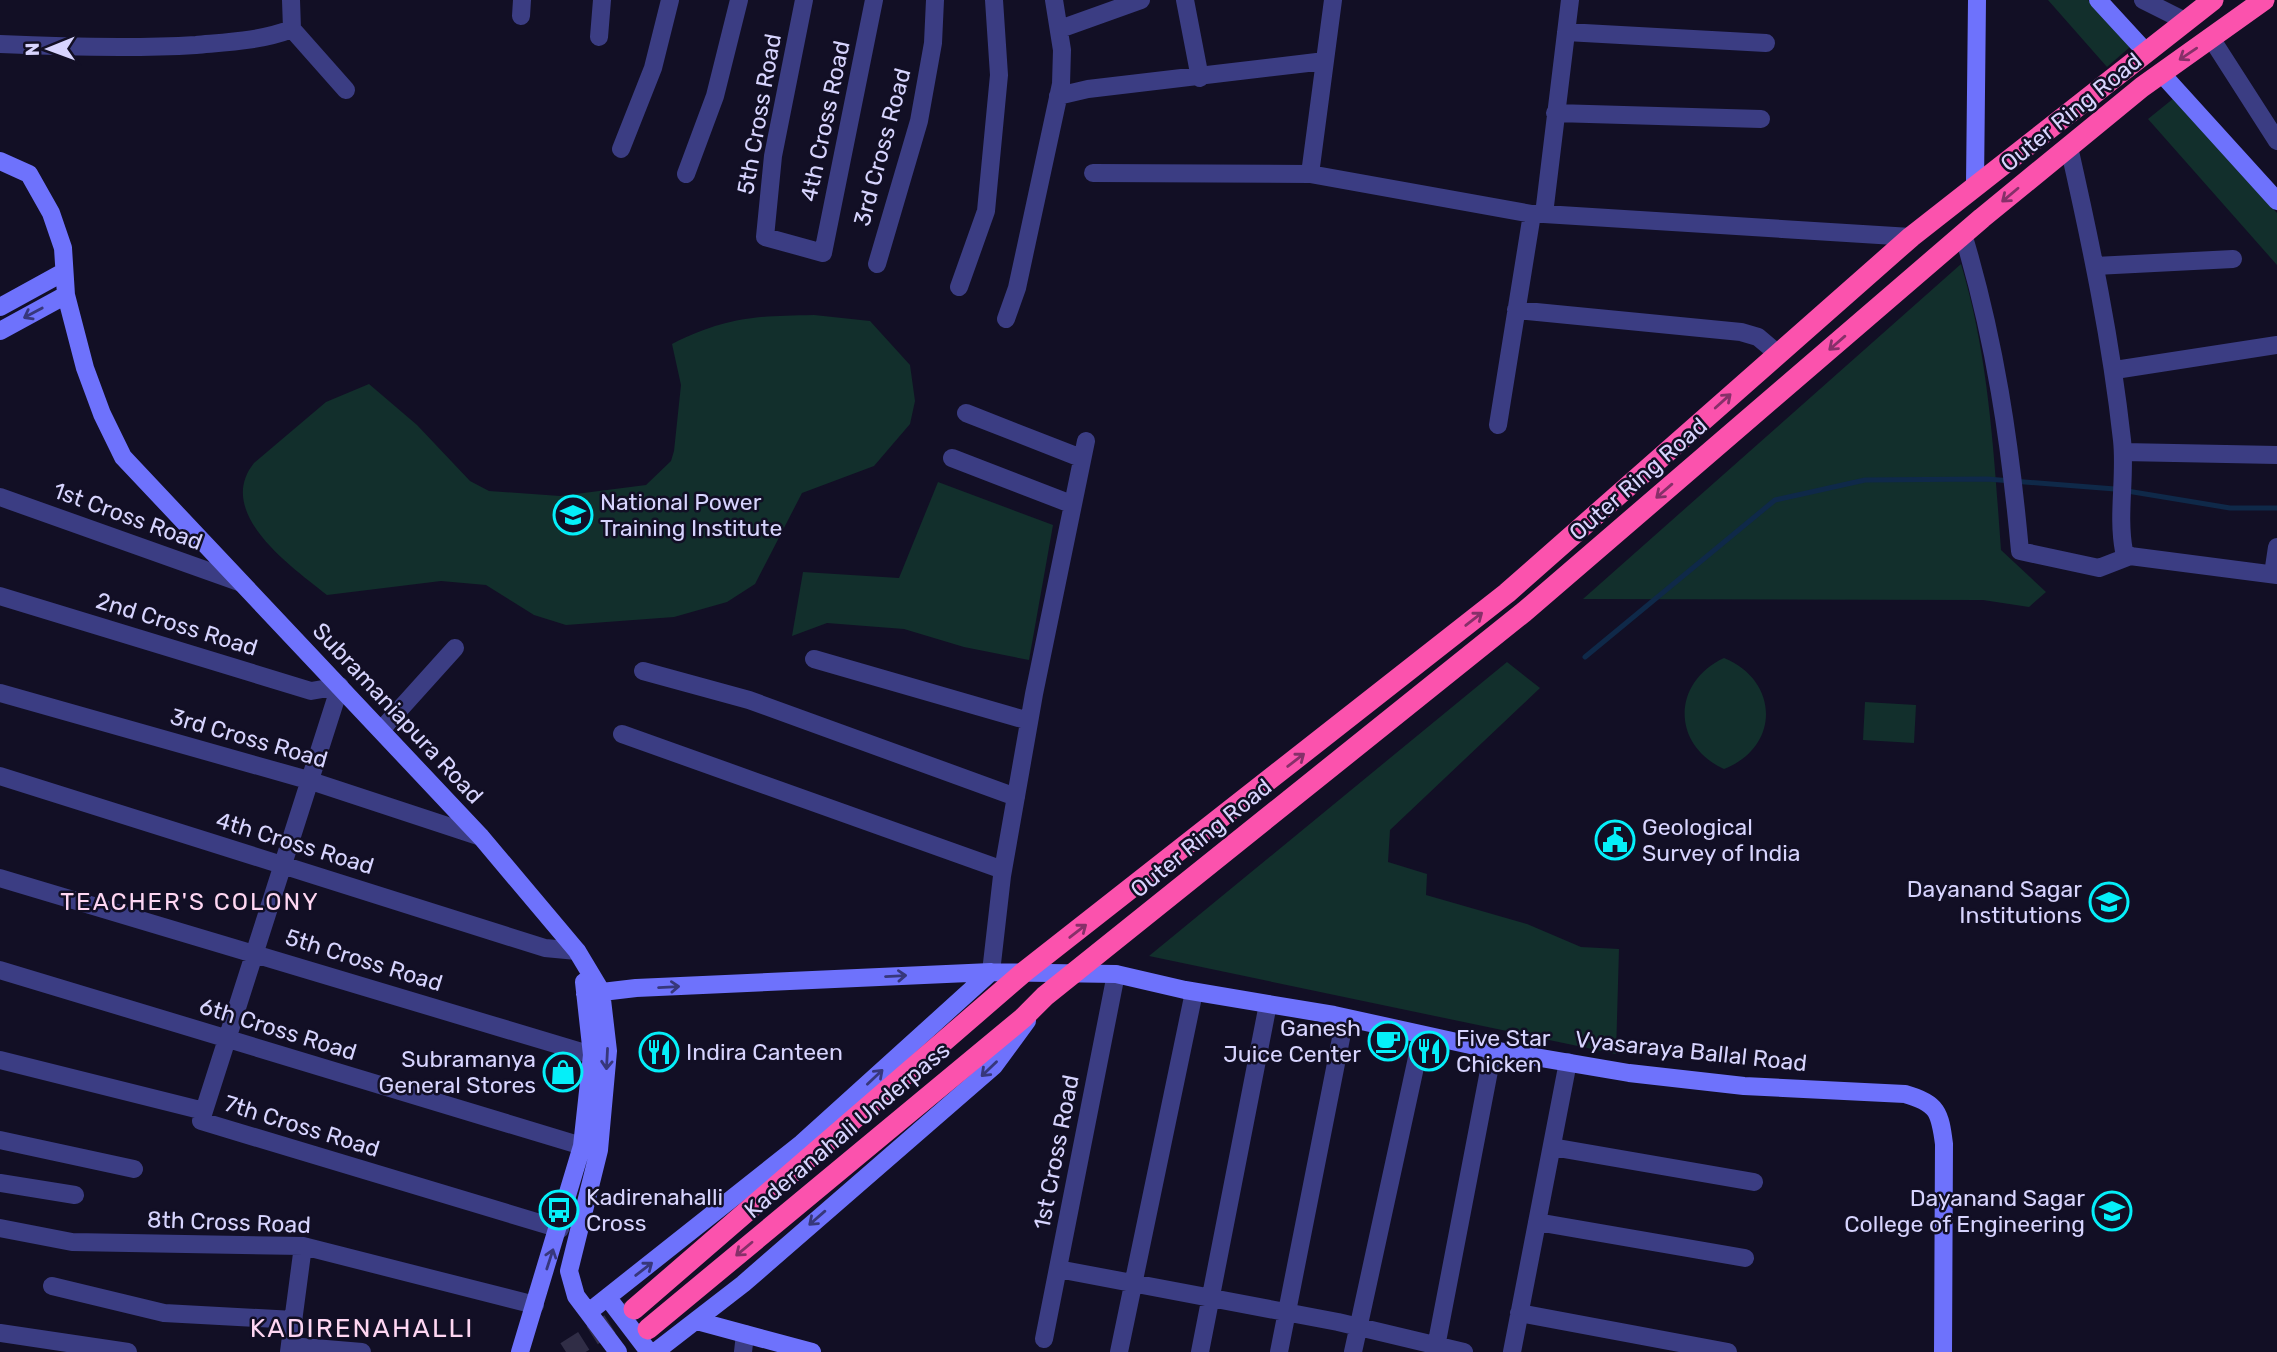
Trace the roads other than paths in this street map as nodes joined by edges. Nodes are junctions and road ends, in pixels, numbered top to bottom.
1 (291, 0) edge
2 (602, 0) edge
3 (670, 0) edge
4 (739, 0) edge
5 (804, 0) edge
6 (874, 0) edge
7 (935, 0) edge
8 (994, 0) edge
9 (1054, 0) edge
10 (1141, 0) edge
11 (1185, 0) edge
12 (1333, 0) edge
13 (1570, 0) edge
14 (1977, 0) edge
15 (2098, 0) edge
16 (2143, 0) edge
17 (2213, 0) edge
18 (2264, 0) edge
19 (2192, 11) edge
20 (292, 29) junction
21 (1060, 29) junction
22 (1566, 33) junction
23 (599, 37) dead end
24 (2211, 38) junction
25 (1766, 43) dead end
26 (0, 44) edge
27 (2145, 51) junction
28 (1325, 61) junction
29 (2161, 73) junction
30 (1200, 78) junction
31 (346, 90) dead end
32 (1058, 96) junction
33 (1555, 114) junction
34 (1761, 119) dead end
35 (2277, 141) edge
36 (2069, 147) junction
37 (621, 149) dead end
38 (0, 161) edge
39 (1093, 173) dead end
40 (686, 174) dead end
41 (1310, 174) junction
42 (1976, 184) junction
43 (2277, 201) edge
44 (1538, 214) junction
45 (1963, 234) junction
46 (1911, 237) junction
47 (823, 253) joint
48 (2233, 259) dead end
49 (877, 264) dead end
50 (2095, 266) junction
51 (62, 273) junction
52 (959, 287) dead end
53 (66, 295) junction
54 (0, 307) edge
55 (1516, 310) junction
56 (1006, 319) dead end
57 (0, 331) edge
58 (2277, 345) edge
59 (1777, 353) junction
60 (2115, 370) junction
61 (966, 413) dead end
62 (1498, 425) dead end
63 (2123, 452) junction
64 (2277, 455) edge
65 (952, 457) dead end
66 (0, 497) edge
67 (1071, 504) junction
68 (2277, 547) edge
69 (2130, 556) junction
70 (2275, 574) edge
71 (239, 582) junction
72 (0, 596) edge
73 (455, 648) dead end
74 (814, 659) dead end
75 (643, 671) dead end
76 (340, 686) junction
77 (0, 693) edge
78 (1029, 721) junction
79 (382, 729) junction
80 (622, 734) dead end
81 (0, 776) edge
82 (308, 780) junction
83 (1016, 797) junction
84 (481, 837) junction
85 (283, 864) junction
86 (1003, 870) junction
87 (0, 878) edge
88 (254, 952) junction
89 (580, 956) junction
90 (0, 970) edge
91 (990, 972) junction
92 (1024, 972) junction
93 (1074, 974) junction
94 (1116, 974) junction
95 (593, 992) junction
96 (1194, 992) junction
97 (1045, 996) junction
98 (1268, 1004) junction
99 (1345, 1018) junction
100 (1422, 1035) junction
101 (227, 1039) junction
102 (1493, 1050) junction
103 (592, 1055) junction
104 (0, 1060) edge
105 (1568, 1062) junction
106 (204, 1111) junction
107 (0, 1140) edge
108 (582, 1146) junction
109 (1552, 1147) junction
110 (134, 1168) dead end
111 (1754, 1182) dead end
112 (0, 1183) edge
113 (75, 1195) dead end
114 (1537, 1222) junction
115 (0, 1228) edge
116 (560, 1228) junction
117 (303, 1246) junction
118 (1745, 1258) dead end
119 (1058, 1269) junction
120 (1134, 1284) junction
121 (52, 1286) dead end
122 (607, 1298) junction
123 (1210, 1298) junction
124 (535, 1305) junction
125 (634, 1309) tunnel mouth
126 (590, 1311) junction
127 (1286, 1313) junction
128 (1520, 1313) junction
129 (293, 1320) junction
130 (697, 1321) junction
131 (1359, 1327) junction
132 (648, 1329) tunnel mouth
133 (0, 1333) edge
134 (1044, 1339) dead end
135 (744, 1343) edge
136 (1686, 1348) edge
137 (290, 1349) edge
138 (1436, 1349) edge
139 (518, 1350) edge
140 (128, 1352) edge
141 (362, 1352) edge
142 (618, 1352) edge
143 (649, 1352) edge
144 (655, 1352) edge
145 (812, 1352) edge
146 (1119, 1352) edge
147 (1200, 1352) edge
148 (1279, 1352) edge
149 (1353, 1352) edge
150 (1464, 1352) edge
151 (1512, 1352) edge
152 (1728, 1352) edge
153 (1943, 1352) edge

1 - 20 street
2 - 23 street
3 - 37 street
4 - 40 street
5 - 47 street, 5th Cross Road
6 - 47 street, 4th Cross Road
7 - 49 street, 3rd Cross Road
8 - 52 street
9 - 21 street
10 - 21 street
11 - 30 street
12 - 28 street
13 - 22 street
14 - 42 main road
15 - 27 main road
16 - 19 street
17 - 19 highway, Outer Ring Road
18 - 24 highway, Outer Ring Road
19 - 27 highway, Outer Ring Road
20 - 26 street
20 - 31 street
21 - 32 street
22 - 25 street
22 - 33 street
24 -> 29 highway, Outer Ring Road
24 - 35 street
27 - 42 highway, Outer Ring Road
28 - 30 street
28 - 41 street
29 - 36 highway, Outer Ring Road
29 - 43 main road
30 - 32 street
32 - 56 street
33 - 34 street
33 - 44 street
36 -> 45 highway, Outer Ring Road
36 - 50 street
38 - 51 main road, Subramaniapura Road
39 - 41 street
41 - 44 street
42 - 46 highway, Outer Ring Road
44 - 46 street
44 - 55 street
45 - 69 street
45 -> 93 highway, Outer Ring Road
46 - 59 highway, Outer Ring Road
48 - 50 street
50 - 60 street
51 - 53 main road, Subramaniapura Road
51 - 54 main road
53 -> 57 main road
53 - 71 main road, Subramaniapura Road
55 - 59 street
55 - 62 street
58 - 60 street
92 -> 59 highway, Outer Ring Road
60 - 63 street
61 - 67 street
63 - 64 street
63 - 69 street
65 - 67 street
66 - 71 street, 1st Cross Road
67 - 78 street
68 - 70 street
69 - 70 street
71 - 76 main road, Subramaniapura Road
72 - 76 street, 2nd Cross Road
73 - 79 street
74 - 78 street
75 - 83 street
76 - 79 main road, Subramaniapura Road
76 - 82 street
77 - 82 street, 3rd Cross Road
78 - 83 street
79 - 84 main road, Subramaniapura Road
80 - 86 street
81 - 85 street, 4th Cross Road
82 - 84 street, 3rd Cross Road
82 - 85 street
83 - 86 street
84 - 89 main road, Subramaniapura Road
85 - 88 street
85 - 89 street, 4th Cross Road
86 - 91 street
87 - 88 street, 5th Cross Road
88 - 101 street
88 - 103 street, 5th Cross Road
89 - 95 main road, Subramaniapura Road
90 - 101 street, 6th Cross Road
91 - 92 main road, Vyasaraya Ballal Road
95 -> 91 main road, Vyasaraya Ballal Road
122 -> 91 main road
92 - 93 main road, Vyasaraya Ballal Road
92 - 125 highway, Kaderanahali Underpass
93 - 94 main road, Vyasaraya Ballal Road
93 - 97 highway, Outer Ring Road
94 - 96 main road, Vyasaraya Ballal Road
94 - 119 street, 1st Cross Road
95 - 103 main road
95 -> 126 main road
96 - 98 main road, Vyasaraya Ballal Road
96 - 120 street
97 -> 130 main road
97 -> 132 highway, Kaderanahali Underpass
98 - 99 main road, Vyasaraya Ballal Road
98 - 123 street
99 - 100 main road, Vyasaraya Ballal Road
99 - 127 street
100 - 102 main road, Vyasaraya Ballal Road
100 - 131 street
101 - 106 street
101 - 108 street, 6th Cross Road
102 - 105 main road, Vyasaraya Ballal Road
102 - 138 street
103 - 108 main road
104 - 106 street, 7th Cross Road
105 - 109 street
105 - 153 main road, Vyasaraya Ballal Road
106 - 116 street, 7th Cross Road
107 - 110 street
108 - 116 main road
109 - 111 street
109 - 114 street
112 - 113 street
114 - 118 street
114 - 128 street
115 - 117 street, 8th Cross Road
124 -> 116 main road
117 - 124 street, 8th Cross Road
117 - 129 street
119 - 120 street
119 - 134 street, 1st Cross Road
120 - 123 street
120 - 146 street
121 - 129 street
122 - 126 main road
122 - 143 main road
123 - 127 street
123 - 147 street
124 - 139 main road
126 - 142 main road
127 - 131 street
127 - 148 street
128 - 136 street
128 - 151 street
129 - 137 street
130 - 135 main road
130 - 144 main road
131 - 138 street
131 - 149 street
133 - 140 street
135 - 145 main road
136 - 152 street
137 - 141 street
138 - 150 street

